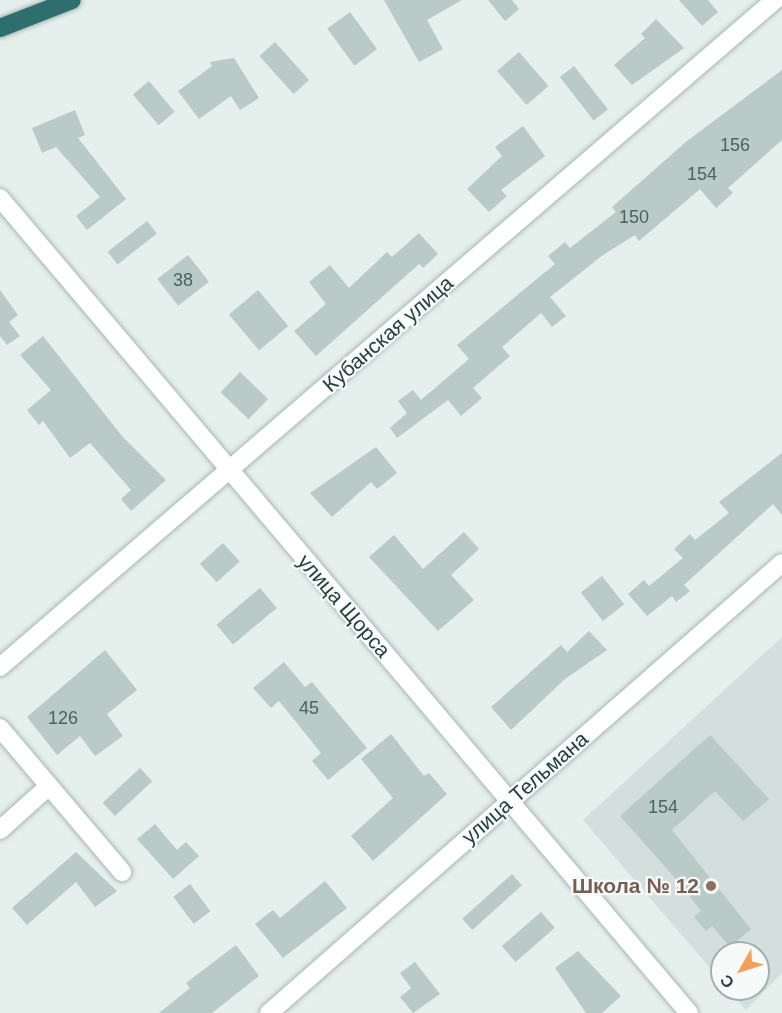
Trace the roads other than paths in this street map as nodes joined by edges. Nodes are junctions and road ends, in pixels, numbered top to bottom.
1 (72, 0) edge
2 (775, 0) edge
3 (0, 28) edge
4 (0, 198) edge
5 (228, 471) junction
6 (782, 563) edge
7 (0, 666) edge
8 (0, 728) edge
9 (49, 786) junction
10 (512, 800) junction
11 (0, 830) edge
12 (122, 872) dead end
13 (268, 1013) edge
14 (689, 1013) edge

1 - 3 highway
2 - 5 street, Кубанская улица
4 - 5 street, улица Щорса
5 - 7 street, Кубанская улица
5 - 10 street, улица Щорса
6 - 10 street, улица Тельмана
8 - 9 street
9 - 11 street
9 - 12 street
10 - 13 street, улица Тельмана
10 - 14 street, улица Щорса

